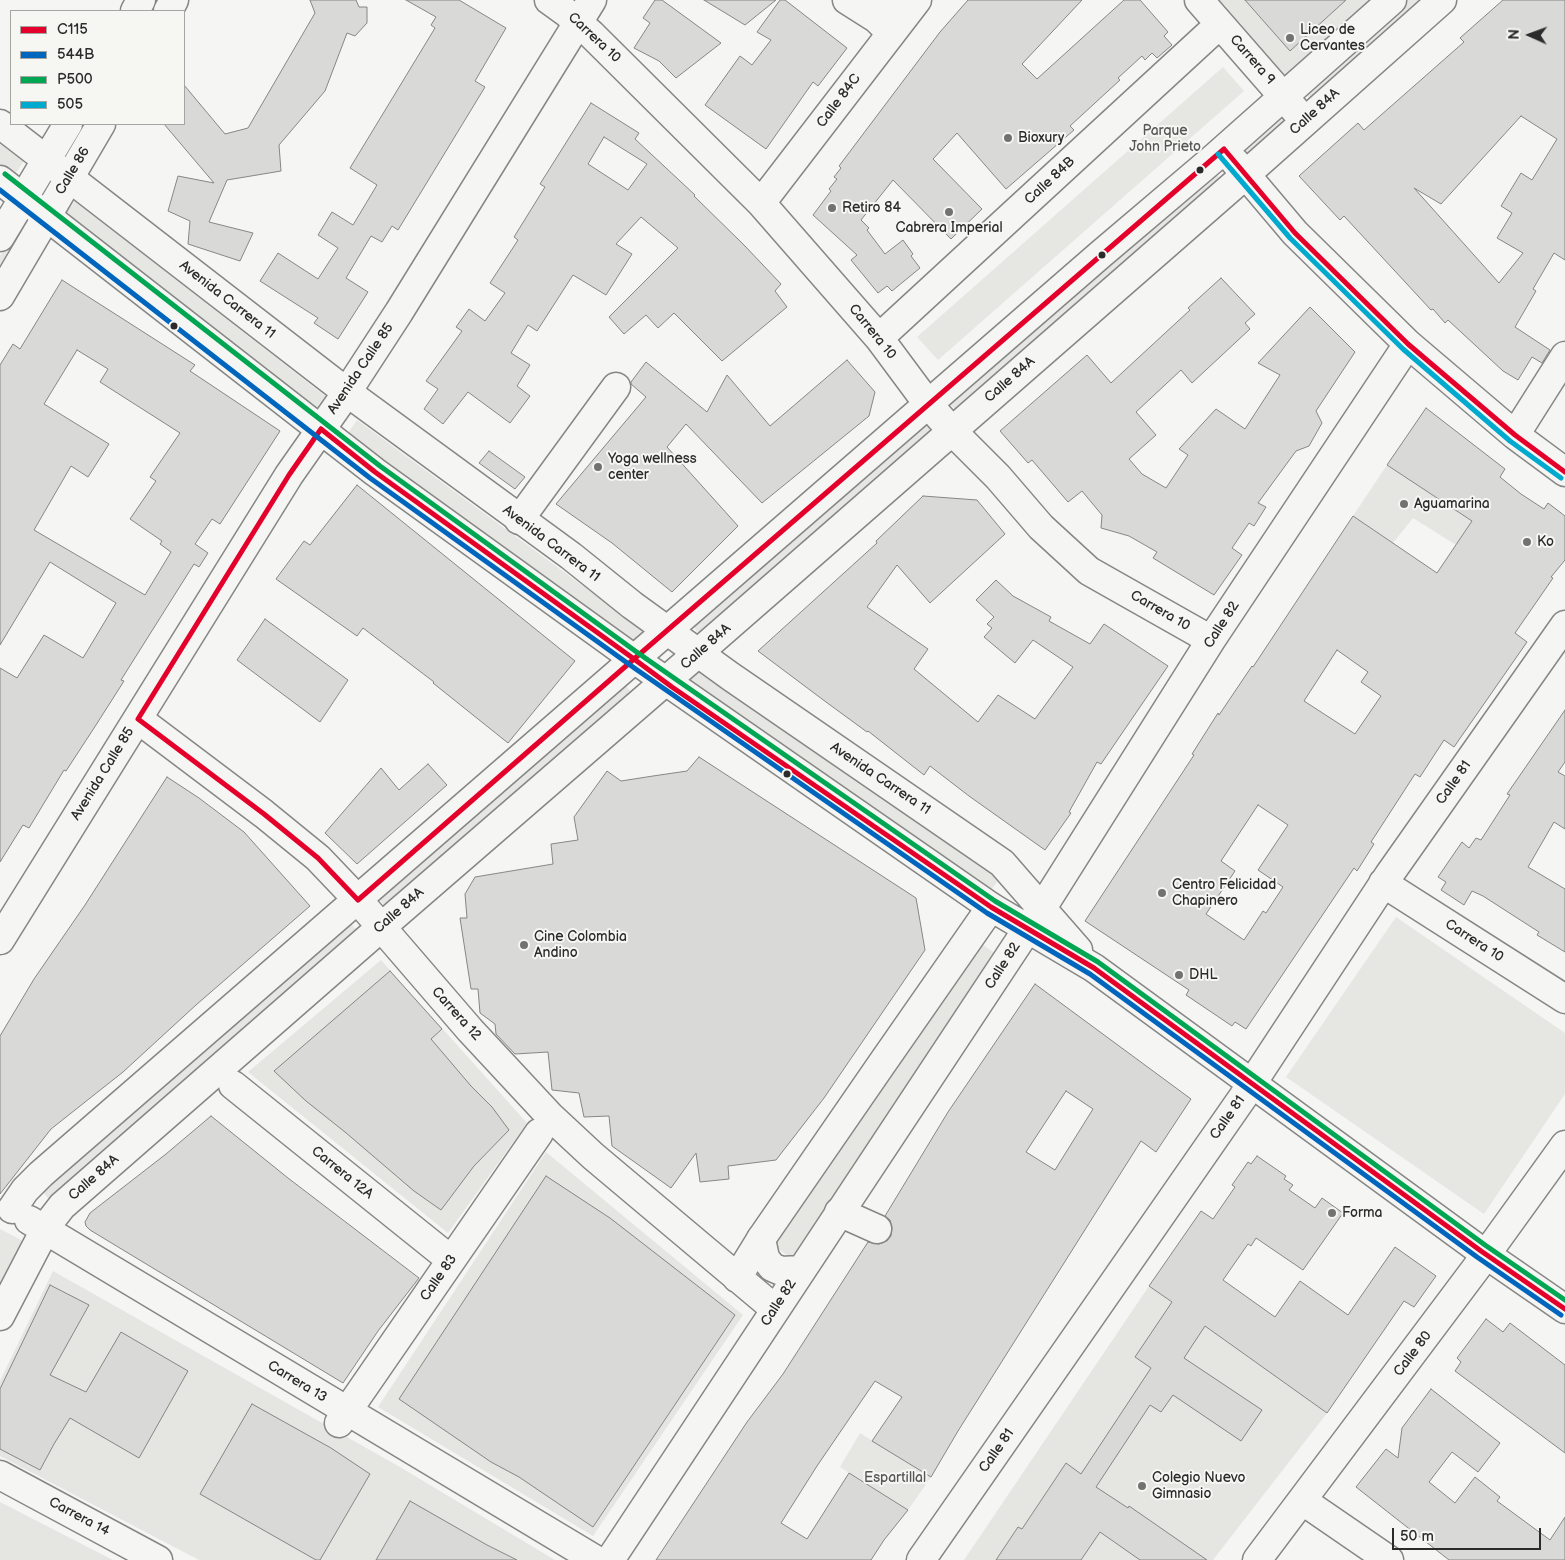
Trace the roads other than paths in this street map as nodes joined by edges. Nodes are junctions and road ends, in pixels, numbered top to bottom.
1 (549, 0) edge
2 (592, 0) edge
3 (847, 0) edge
4 (1199, 0) edge
5 (1392, 0) edge
6 (1442, 0) edge
7 (900, 11) edge
8 (578, 22) junction
9 (1220, 24) junction
10 (1283, 96) junction
11 (1304, 121) junction
12 (0, 124) edge
13 (67, 125) edge
14 (100, 125) edge
15 (1224, 149) junction
16 (47, 159) junction
17 (1246, 175) junction
18 (70, 178) junction
19 (0, 180) edge
20 (24, 198) junction
21 (761, 203) junction
22 (47, 216) junction
23 (0, 237) edge
24 (0, 296) edge
25 (879, 338) junction
26 (1408, 344) junction
27 (1565, 356) edge
28 (347, 392) junction
29 (620, 397) dead end
30 (928, 404) junction
31 (321, 429) junction
32 (952, 431) junction
33 (1515, 435) junction
34 (1565, 472) edge
35 (524, 524) junction
36 (1565, 625) edge
37 (667, 631) junction
38 (1211, 640) junction
39 (698, 653) junction
40 (634, 659) junction
41 (665, 682) junction
42 (138, 719) junction
43 (1386, 879) junction
44 (358, 900) junction
45 (991, 907) junction
46 (1035, 918) junction
47 (380, 928) junction
48 (0, 940) edge
49 (1565, 985) edge
50 (1565, 999) edge
51 (1252, 1082) junction
52 (233, 1085) dead end
53 (538, 1133) dead end
54 (1565, 1145) edge
55 (6, 1205) edge
56 (839, 1212) junction
57 (45, 1230) junction
58 (876, 1230) dead end
59 (762, 1239) junction
60 (1486, 1254) junction
61 (451, 1260) junction
62 (801, 1270) junction
63 (737, 1278) junction
64 (775, 1309) junction
65 (1565, 1309) edge
66 (0, 1316) edge
67 (343, 1417) junction
68 (0, 1475) edge
69 (1302, 1500) junction
70 (158, 1560) edge
71 (596, 1560) edge
72 (610, 1560) edge
73 (921, 1560) edge
74 (1257, 1560) edge
75 (1389, 1560) edge

1 - 8 street, Carrera 10
2 - 8 street, Avenida Calle 85
3 - 7 street
4 - 9 street, Carrera 9
5 - 10 street
6 - 11 street, Calle 84A
7 - 21 street, Calle 84C
8 - 21 street, Carrera 10
8 - 28 street, Avenida Calle 85
9 - 10 street, Carrera 9
9 - 25 street, Calle 84B
10 - 11 street, Carrera 9
10 - 15 street
11 - 17 street, Calle 84A
12 - 16 street, Avenida Carrera 11
13 - 16 street, Calle 86
14 - 18 street, Calle 86
15 - 17 street
15 - 30 street
16 - 18 street, Avenida Carrera 11
16 - 20 street, Calle 86
17 - 26 street
17 - 32 street, Calle 84A
18 - 22 street, Calle 86
18 - 28 street, Avenida Carrera 11
19 - 20 street, Avenida Carrera 11
20 - 22 street, Avenida Carrera 11
20 - 23 street, Calle 86
21 - 25 street, Carrera 10
22 - 24 street, Calle 86
22 - 31 street, Avenida Carrera 11
25 - 30 street, Carrera 10
26 - 33 street
26 - 38 street, Calle 82
27 - 33 street
28 - 31 street, Avenida Calle 85
28 - 35 street, Avenida Carrera 11
29 - 35 street
30 - 32 street, Carrera 10
30 - 37 street
31 - 40 street, Avenida Carrera 11
31 - 42 street, Avenida Calle 85
32 - 38 street, Carrera 10
32 - 39 street, Calle 84A
33 - 34 street
35 - 37 street, Avenida Carrera 11
36 - 43 street, Calle 81
37 - 39 street, Avenida Carrera 11
37 - 40 street
38 - 46 street, Calle 82
39 - 41 street, Calle 84A
39 - 46 street, Avenida Carrera 11
40 - 41 street, Avenida Carrera 11
40 - 44 street
41 - 45 street, Avenida Carrera 11
41 - 47 street, Calle 84A
42 - 44 street, Carrera 12
42 - 48 street, Avenida Calle 85
43 - 49 street, Carrera 10
43 - 50 street, Carrera 10
43 - 51 street, Calle 81
44 - 47 street, Carrera 12
44 - 55 street
45 - 46 street, Avenida Carrera 11
45 - 59 street
46 - 51 street, Avenida Carrera 11
46 - 56 street, Calle 82
47 - 57 street, Calle 84A
47 - 63 street, Carrera 12
51 - 60 street, Avenida Carrera 11
51 - 73 street, Calle 81
52 - 61 street, Carrera 12A
53 - 61 street, Calle 83
54 - 60 street, Calle 80
55 - 57 street, Carrera 13
56 - 58 street
56 - 62 street, Calle 82
57 - 66 street, Calle 84A
57 - 67 street, Carrera 13
59 - 62 street
59 - 63 street
60 - 65 street, Avenida Carrera 11
60 - 69 street, Calle 80
61 - 67 street, Calle 83
62 - 64 street, Calle 82
63 - 64 street, Carrera 12
64 - 72 street, Calle 82
67 - 71 street, Carrera 13
68 - 70 street, Carrera 14
69 - 74 street, Calle 80
69 - 75 street

